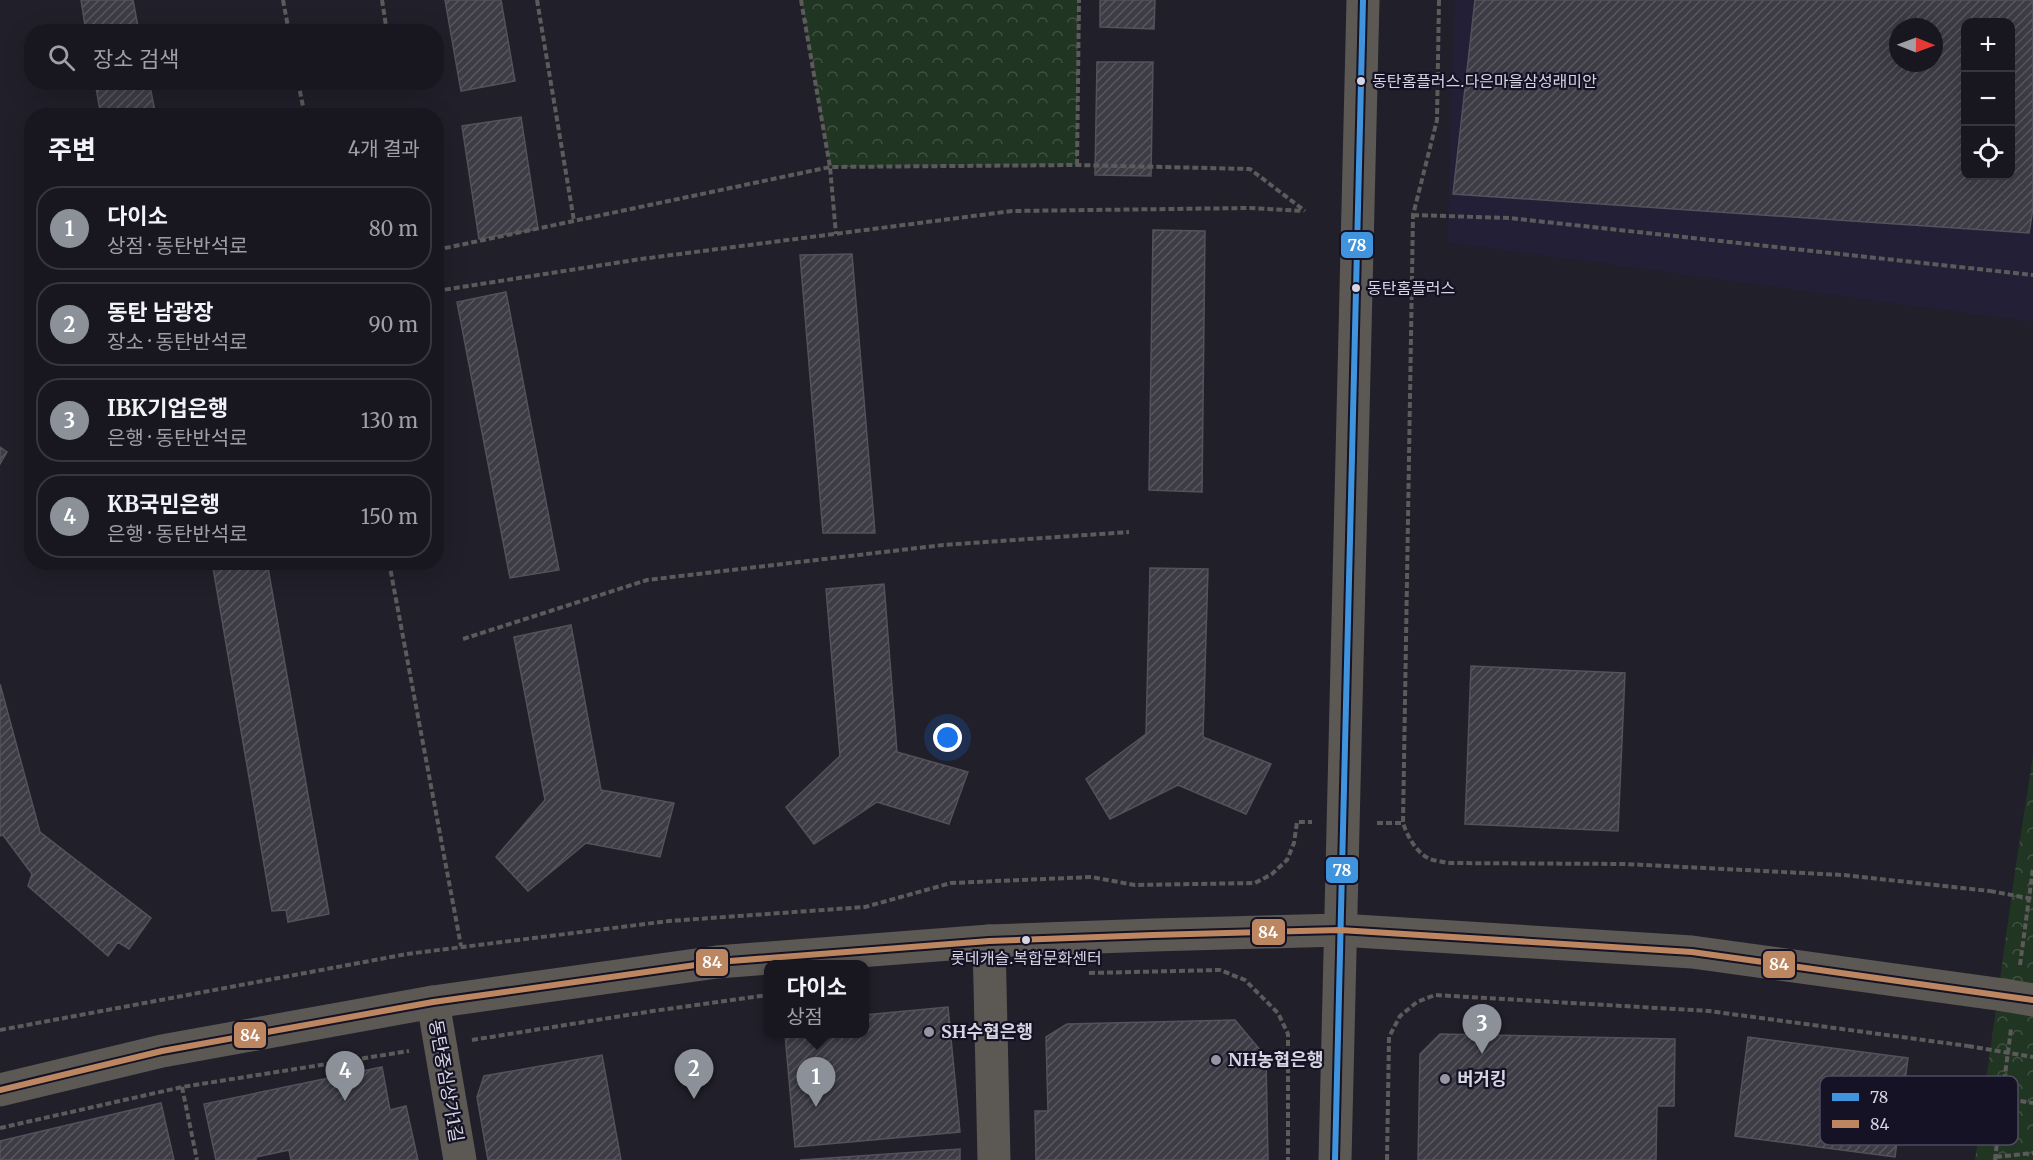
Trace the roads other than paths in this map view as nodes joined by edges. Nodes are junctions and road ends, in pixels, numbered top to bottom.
1 (1362, 0) edge
2 (1340, 930) junction
3 (989, 941) junction
4 (2019, 997) edge
5 (432, 1002) junction
6 (0, 1090) edge
7 (460, 1160) edge
8 (994, 1160) edge
9 (1335, 1160) edge

1 - 2 street
2 - 3 street
2 - 4 street
2 - 9 street
3 - 5 street
3 - 8 street
5 - 6 street
5 - 7 street, 동탄중심상가1길

